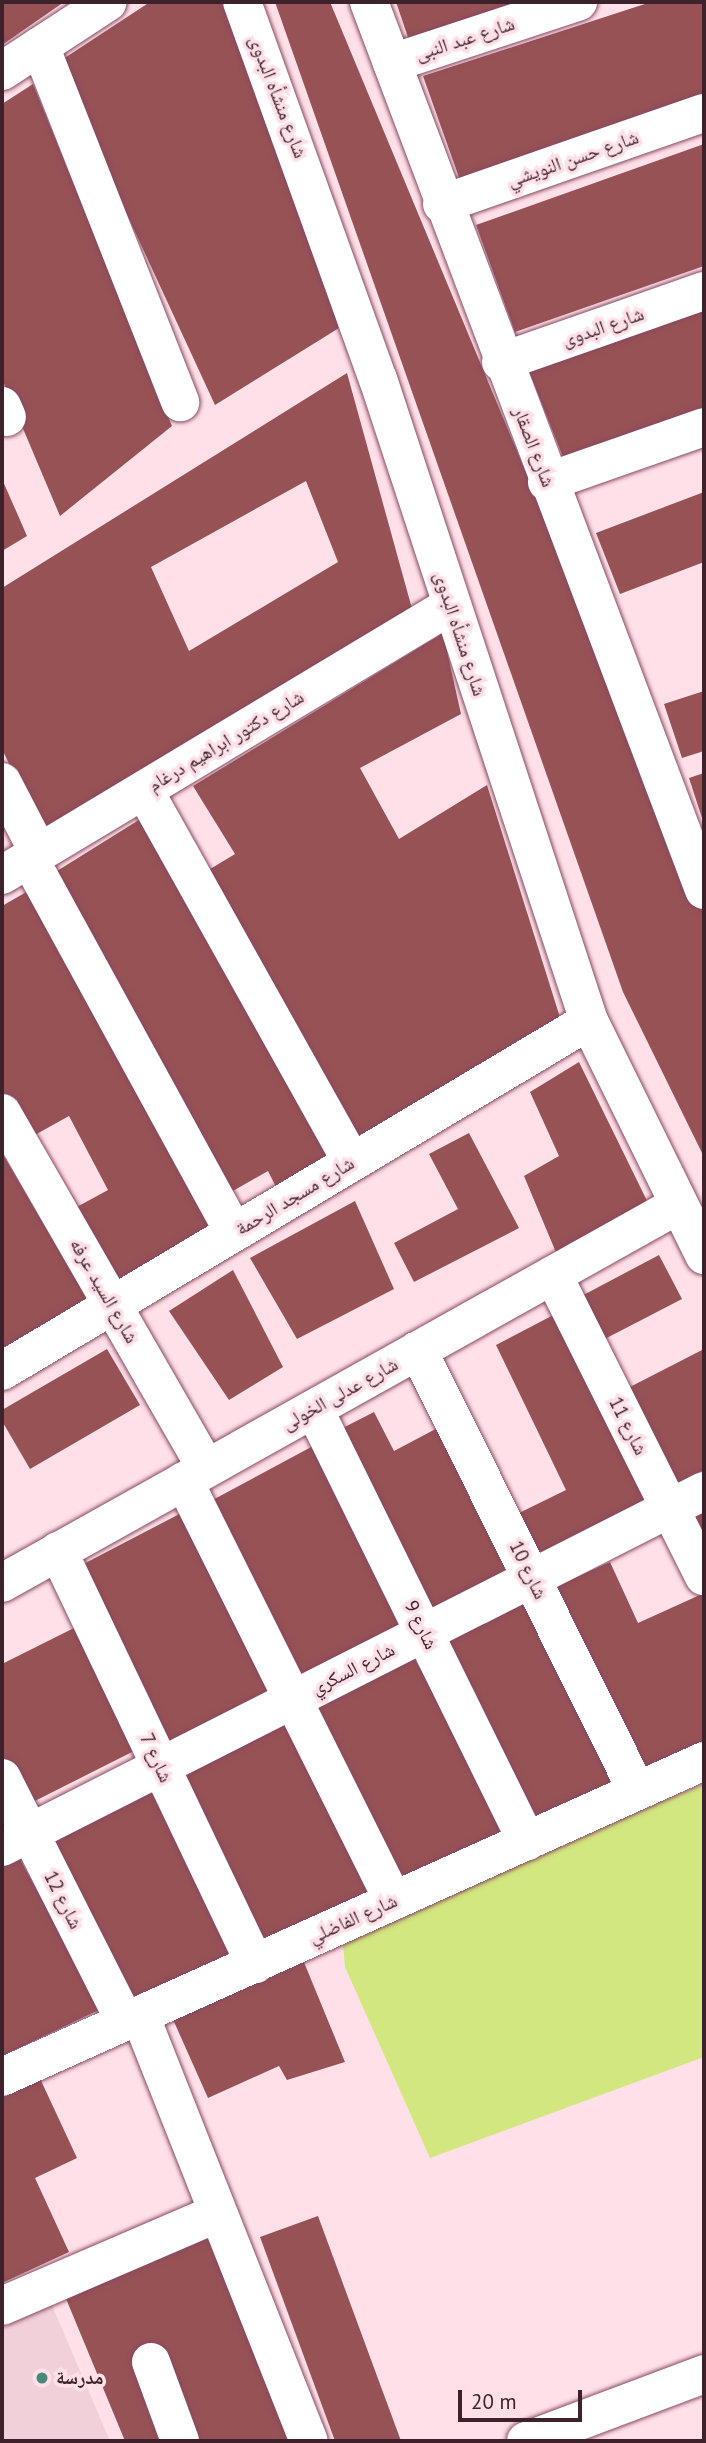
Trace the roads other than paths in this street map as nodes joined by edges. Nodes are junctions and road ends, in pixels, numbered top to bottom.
1 (108, 2) edge
2 (242, 2) edge
3 (369, 2) edge
4 (578, 2) edge
5 (40, 46) junction
6 (392, 63) junction
7 (2, 71) edge
8 (704, 113) edge
9 (442, 204) junction
10 (704, 291) edge
11 (501, 362) junction
12 (180, 402) dead end
13 (704, 427) edge
14 (547, 482) junction
15 (450, 606) junction
16 (2, 782) edge
17 (144, 790) junction
18 (696, 846) edge
19 (23, 862) edge
20 (704, 890) edge
21 (589, 1021) junction
22 (2, 1113) edge
23 (352, 1162) junction
24 (678, 1205) junction
25 (234, 1233) junction
26 (704, 1255) edge
27 (552, 1275) junction
28 (112, 1306) junction
29 (418, 1350) junction
30 (2, 1371) edge
31 (314, 1409) junction
32 (195, 1474) junction
33 (704, 1491) edge
34 (670, 1508) junction
35 (58, 1551) junction
36 (704, 1576) edge
37 (531, 1578) junction
38 (2, 1583) edge
39 (425, 1632) junction
40 (294, 1699) junction
41 (704, 1761) edge
42 (160, 1767) junction
43 (2, 1778) edge
44 (637, 1791) junction
45 (15, 1840) edge
46 (527, 1841) junction
47 (393, 1901) junction
48 (254, 1964) junction
49 (132, 2018) junction
50 (2, 2077) edge
51 (218, 2213) junction
52 (2, 2306) edge
53 (151, 2362) dead end
54 (704, 2374) edge
55 (180, 2441) edge
56 (309, 2441) edge
57 (526, 2441) edge

1 - 5 street
2 - 15 street, شارع منشأه البدوى
3 - 6 street, شارع الصقار
4 - 6 street, شارع عبد النبى
5 - 7 street
5 - 12 street
6 - 9 street, شارع الصقار
8 - 9 street, شارع حسن النويشي
9 - 11 street, شارع الصقار
10 - 11 street, شارع البدوى
11 - 14 street, شارع الصقار
13 - 14 street
14 - 18 street, شارع الصقار
15 - 17 street, شارع دكتور ابراهيم درغام
15 - 21 street, شارع منشأه البدوى
16 - 19 street
17 - 19 street, شارع دكتور ابراهيم درغام
17 - 23 street
18 - 20 street, شارع الصقار
19 - 25 street
21 - 23 street, شارع مسجد الرحمة
21 - 24 street, شارع منشأه البدوى
22 - 28 street, شارع السيد عرفه
23 - 25 street, شارع مسجد الرحمة
24 - 26 street, شارع منشأه البدوى
24 - 27 street, شارع عدلى الخولى
25 - 28 street, شارع مسجد الرحمة
27 - 29 street, شارع عدلى الخولى
27 - 34 street, شارع 11
28 - 30 street, شارع مسجد الرحمة
28 - 32 street, شارع السيد عرفه
29 - 31 street, شارع عدلى الخولى
29 - 37 street, شارع 10
31 - 32 street, شارع عدلى الخولى
31 - 39 street, شارع 9
32 - 35 street, شارع عدلى الخولى
32 - 40 street, شارع السيد عرفه
33 - 34 street, شارع السكري
34 - 36 street, شارع 11
34 - 37 street, شارع السكري
35 - 38 street, شارع عدلى الخولى
35 - 42 street, شارع 7
37 - 39 street, شارع السكري
37 - 44 street, شارع 10
39 - 40 street, شارع السكري
39 - 46 street, شارع 9
40 - 42 street, شارع السكري
40 - 47 street, شارع السيد عرفه
41 - 44 street, شارع الفاضلي
42 - 45 street, شارع السكري
42 - 48 street, شارع 7
43 - 45 street, شارع 12
44 - 46 street, شارع الفاضلي
45 - 49 street, شارع 12
46 - 47 street, شارع الفاضلي
47 - 48 street, شارع الفاضلي
48 - 49 street, شارع الفاضلي
49 - 50 street, شارع الفاضلي
49 - 51 street, شارع 12
51 - 52 street
51 - 56 street, شارع 12
53 - 55 street
54 - 57 street

